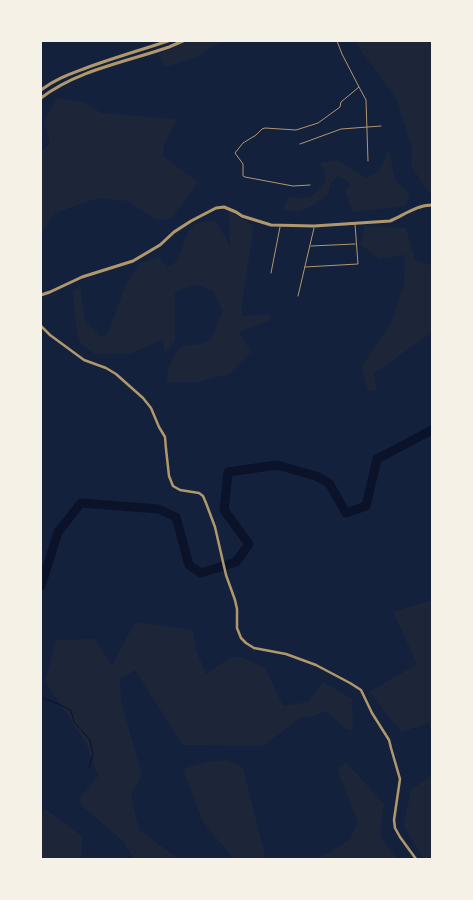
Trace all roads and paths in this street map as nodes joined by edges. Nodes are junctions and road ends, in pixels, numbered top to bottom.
1 (168, 41) edge
2 (183, 41) edge
3 (337, 41) edge
4 (120, 57) junction
5 (122, 62) junction
6 (359, 87) junction
7 (41, 90) edge
8 (41, 98) edge
9 (381, 126) dead end
10 (368, 127) junction
11 (300, 144) dead end
12 (368, 161) dead end
13 (310, 185) dead end
14 (432, 204) edge
15 (355, 223) junction
16 (280, 226) junction
17 (314, 226) junction
18 (356, 244) junction
19 (310, 246) junction
20 (305, 267) junction
21 (271, 273) dead end
22 (41, 295) edge
23 (298, 296) dead end
24 (41, 326) edge
25 (416, 859) edge

1 - 4 street
2 - 5 street
3 - 6 lane
4 - 5 street
4 - 7 street
5 - 8 street
6 - 10 lane
6 - 13 lane
9 - 10 lane
10 - 11 lane
10 - 12 lane
14 - 15 street
15 - 17 street
15 - 18 lane
16 - 17 street
16 - 21 lane
16 - 22 street
17 - 19 lane
18 - 19 lane
18 - 20 lane
19 - 20 lane
20 - 23 lane
24 - 25 street

